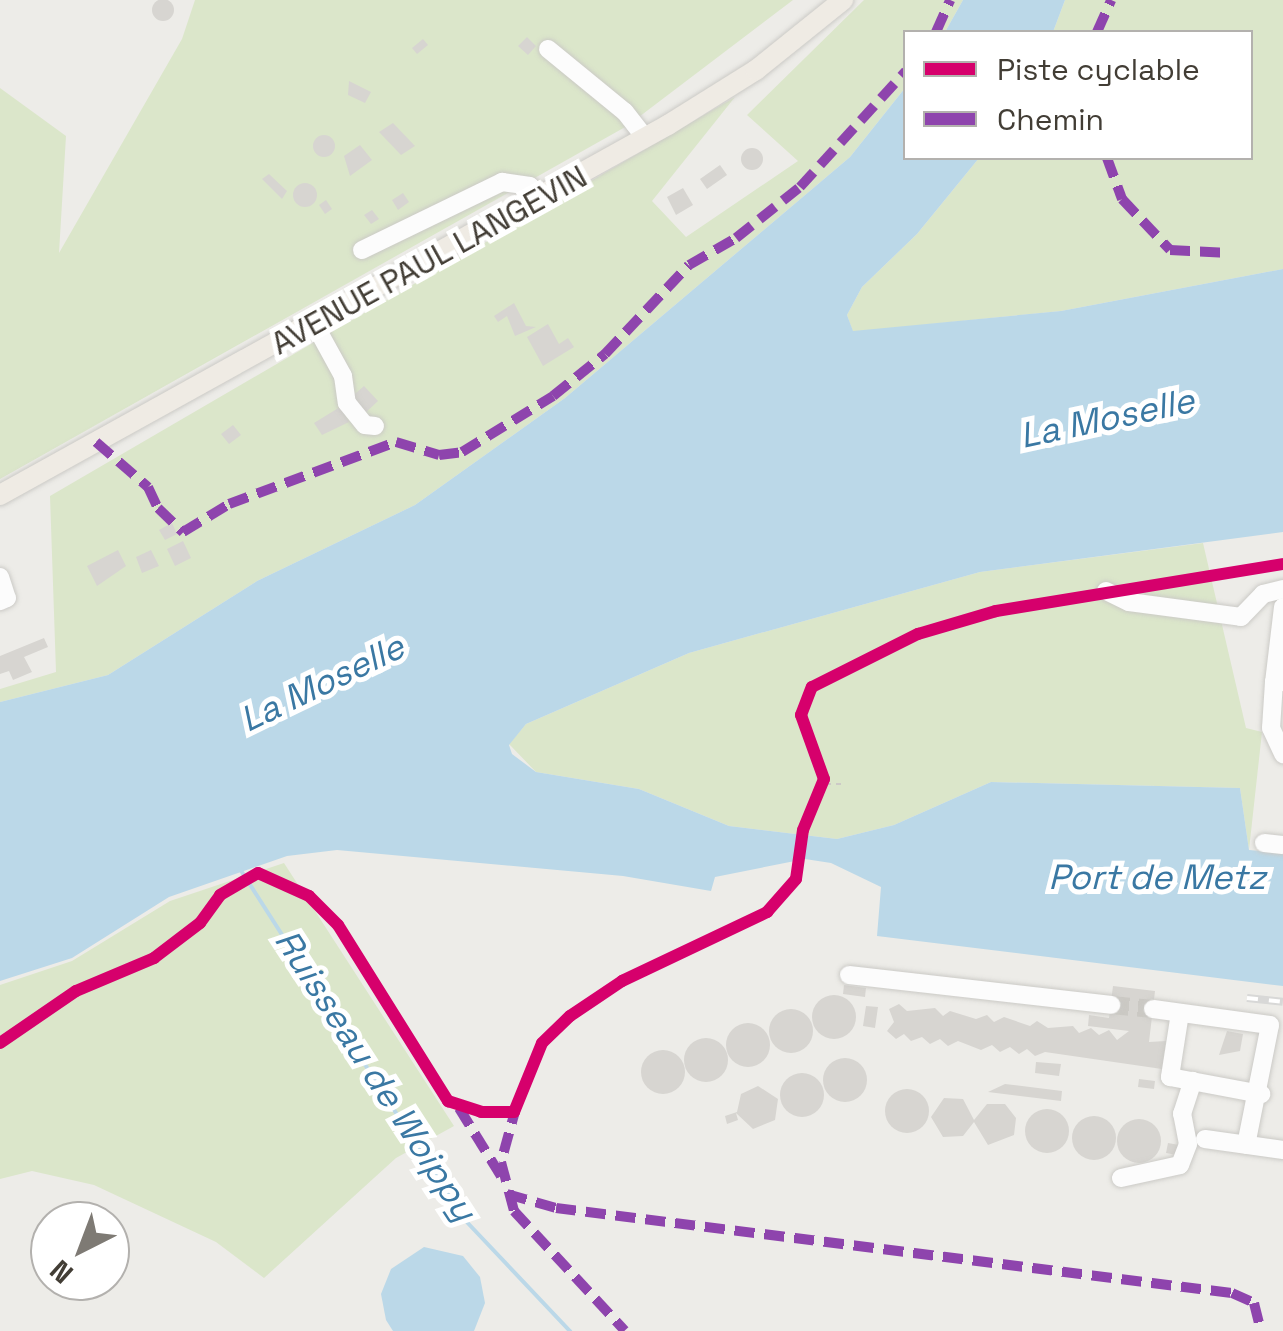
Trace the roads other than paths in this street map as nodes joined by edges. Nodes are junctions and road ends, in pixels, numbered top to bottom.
1 (843, 0) edge
2 (548, 48) dead end
3 (645, 138) junction
4 (541, 197) junction
5 (362, 250) dead end
6 (315, 325) junction
7 (374, 426) dead end
8 (0, 495) edge
9 (0, 577) edge
10 (1283, 590) edge
11 (1106, 592) dead end
12 (0, 601) edge
13 (1283, 607) edge
14 (1278, 682) edge
15 (1283, 754) edge
16 (849, 974) dead end
17 (1111, 1005) tunnel mouth
18 (1153, 1009) tunnel mouth
19 (1180, 1012) junction
20 (1193, 1080) junction
21 (1261, 1094) junction
22 (1206, 1139) dead end
23 (1246, 1145) junction
24 (1283, 1150) edge
25 (1122, 1178) dead end

1 - 3 main road, AVENUE PAUL LANGEVIN
2 - 3 street
3 - 4 main road, AVENUE PAUL LANGEVIN
4 - 5 street
4 - 6 main road, AVENUE PAUL LANGEVIN
6 - 7 street
6 - 8 main road, AVENUE PAUL LANGEVIN
9 - 12 street
10 - 11 street
13 - 14 street
14 - 15 street
16 - 17 street
18 - 19 street
19 - 20 street
19 - 21 street
20 - 21 street
20 - 25 street
21 - 23 street
22 - 23 street
23 - 24 street

